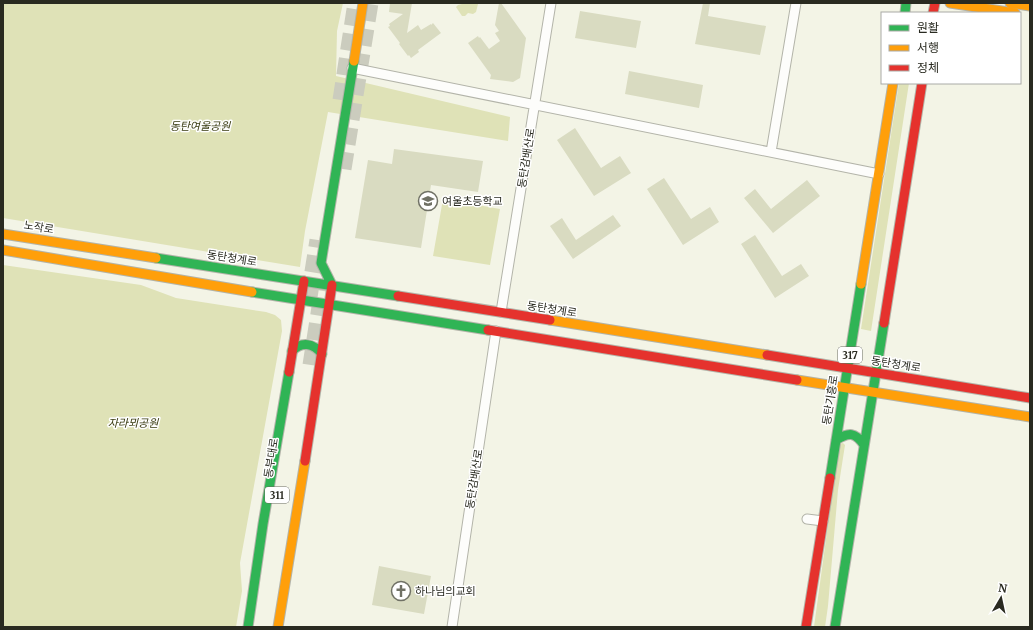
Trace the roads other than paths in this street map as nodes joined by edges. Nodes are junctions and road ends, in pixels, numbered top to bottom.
1 (363, 3) edge
2 (550, 3) edge
3 (796, 3) edge
4 (950, 3) edge
5 (1010, 3) edge
6 (1030, 6) edge
7 (1008, 12) edge
8 (352, 68) junction
9 (893, 84) edge
10 (922, 84) edge
11 (534, 104) junction
12 (771, 152) junction
13 (879, 174) junction
14 (3, 234) edge
15 (70, 244) joint
16 (3, 250) edge
17 (321, 263) junction
18 (304, 281) junction
19 (332, 285) junction
20 (301, 300) junction
21 (329, 304) junction
22 (500, 312) junction
23 (496, 331) junction
24 (292, 351) junction
25 (322, 354) junction
26 (299, 364) dead end
27 (311, 365) tunnel mouth
28 (847, 369) junction
29 (876, 373) junction
30 (844, 387) junction
31 (873, 392) junction
32 (1030, 398) edge
33 (1030, 417) edge
34 (301, 426) dead end
35 (836, 440) junction
36 (864, 445) junction
37 (292, 480) dead end
38 (807, 519) dead end
39 (823, 521) junction
40 (248, 627) edge
41 (255, 627) edge
42 (270, 627) edge
43 (278, 627) edge
44 (452, 627) edge
45 (806, 627) edge
46 (835, 627) edge

1 - 8 main road
2 - 11 street, 동탄감배산로
3 - 12 street
4 - 7 main road
5 - 6 main road
8 - 11 street
8 - 17 main road
9 - 13 main road, 동탄기흥로 / 317
10 - 29 main road, 317
11 - 12 street
11 - 22 street, 동탄감배산로
12 - 13 street
13 - 28 main road, 동탄기흥로 / 317
14 - 15 main road, 노작로
15 - 18 main road, 동탄청계로
16 - 20 main road
17 - 18 main road
17 - 19 main road
18 - 19 main road, 동탄청계로
18 - 20 main road
19 - 21 main road
19 - 22 main road, 동탄청계로
20 - 21 main road
20 - 24 main road
21 - 23 main road
21 - 25 main road
22 - 28 main road, 동탄청계로
23 - 30 main road
23 - 44 street, 동탄감배산로
24 - 25 main road
24 - 40 main road
25 - 43 main road
26 - 41 main road, 동부대로 / 311
27 - 34 main road
28 - 29 main road, 동탄청계로
28 - 30 main road, 동탄기흥로 / 317
29 - 31 main road, 317
29 - 32 main road, 동탄청계로
30 - 31 main road
30 - 35 main road, 동탄기흥로 / 317
31 - 33 main road
31 - 36 main road, 317
35 - 36 main road
35 - 39 main road, 동탄기흥로 / 317
36 - 46 main road, 317
37 - 42 main road, 311
38 - 39 street
39 - 45 main road, 동탄기흥로 / 317

